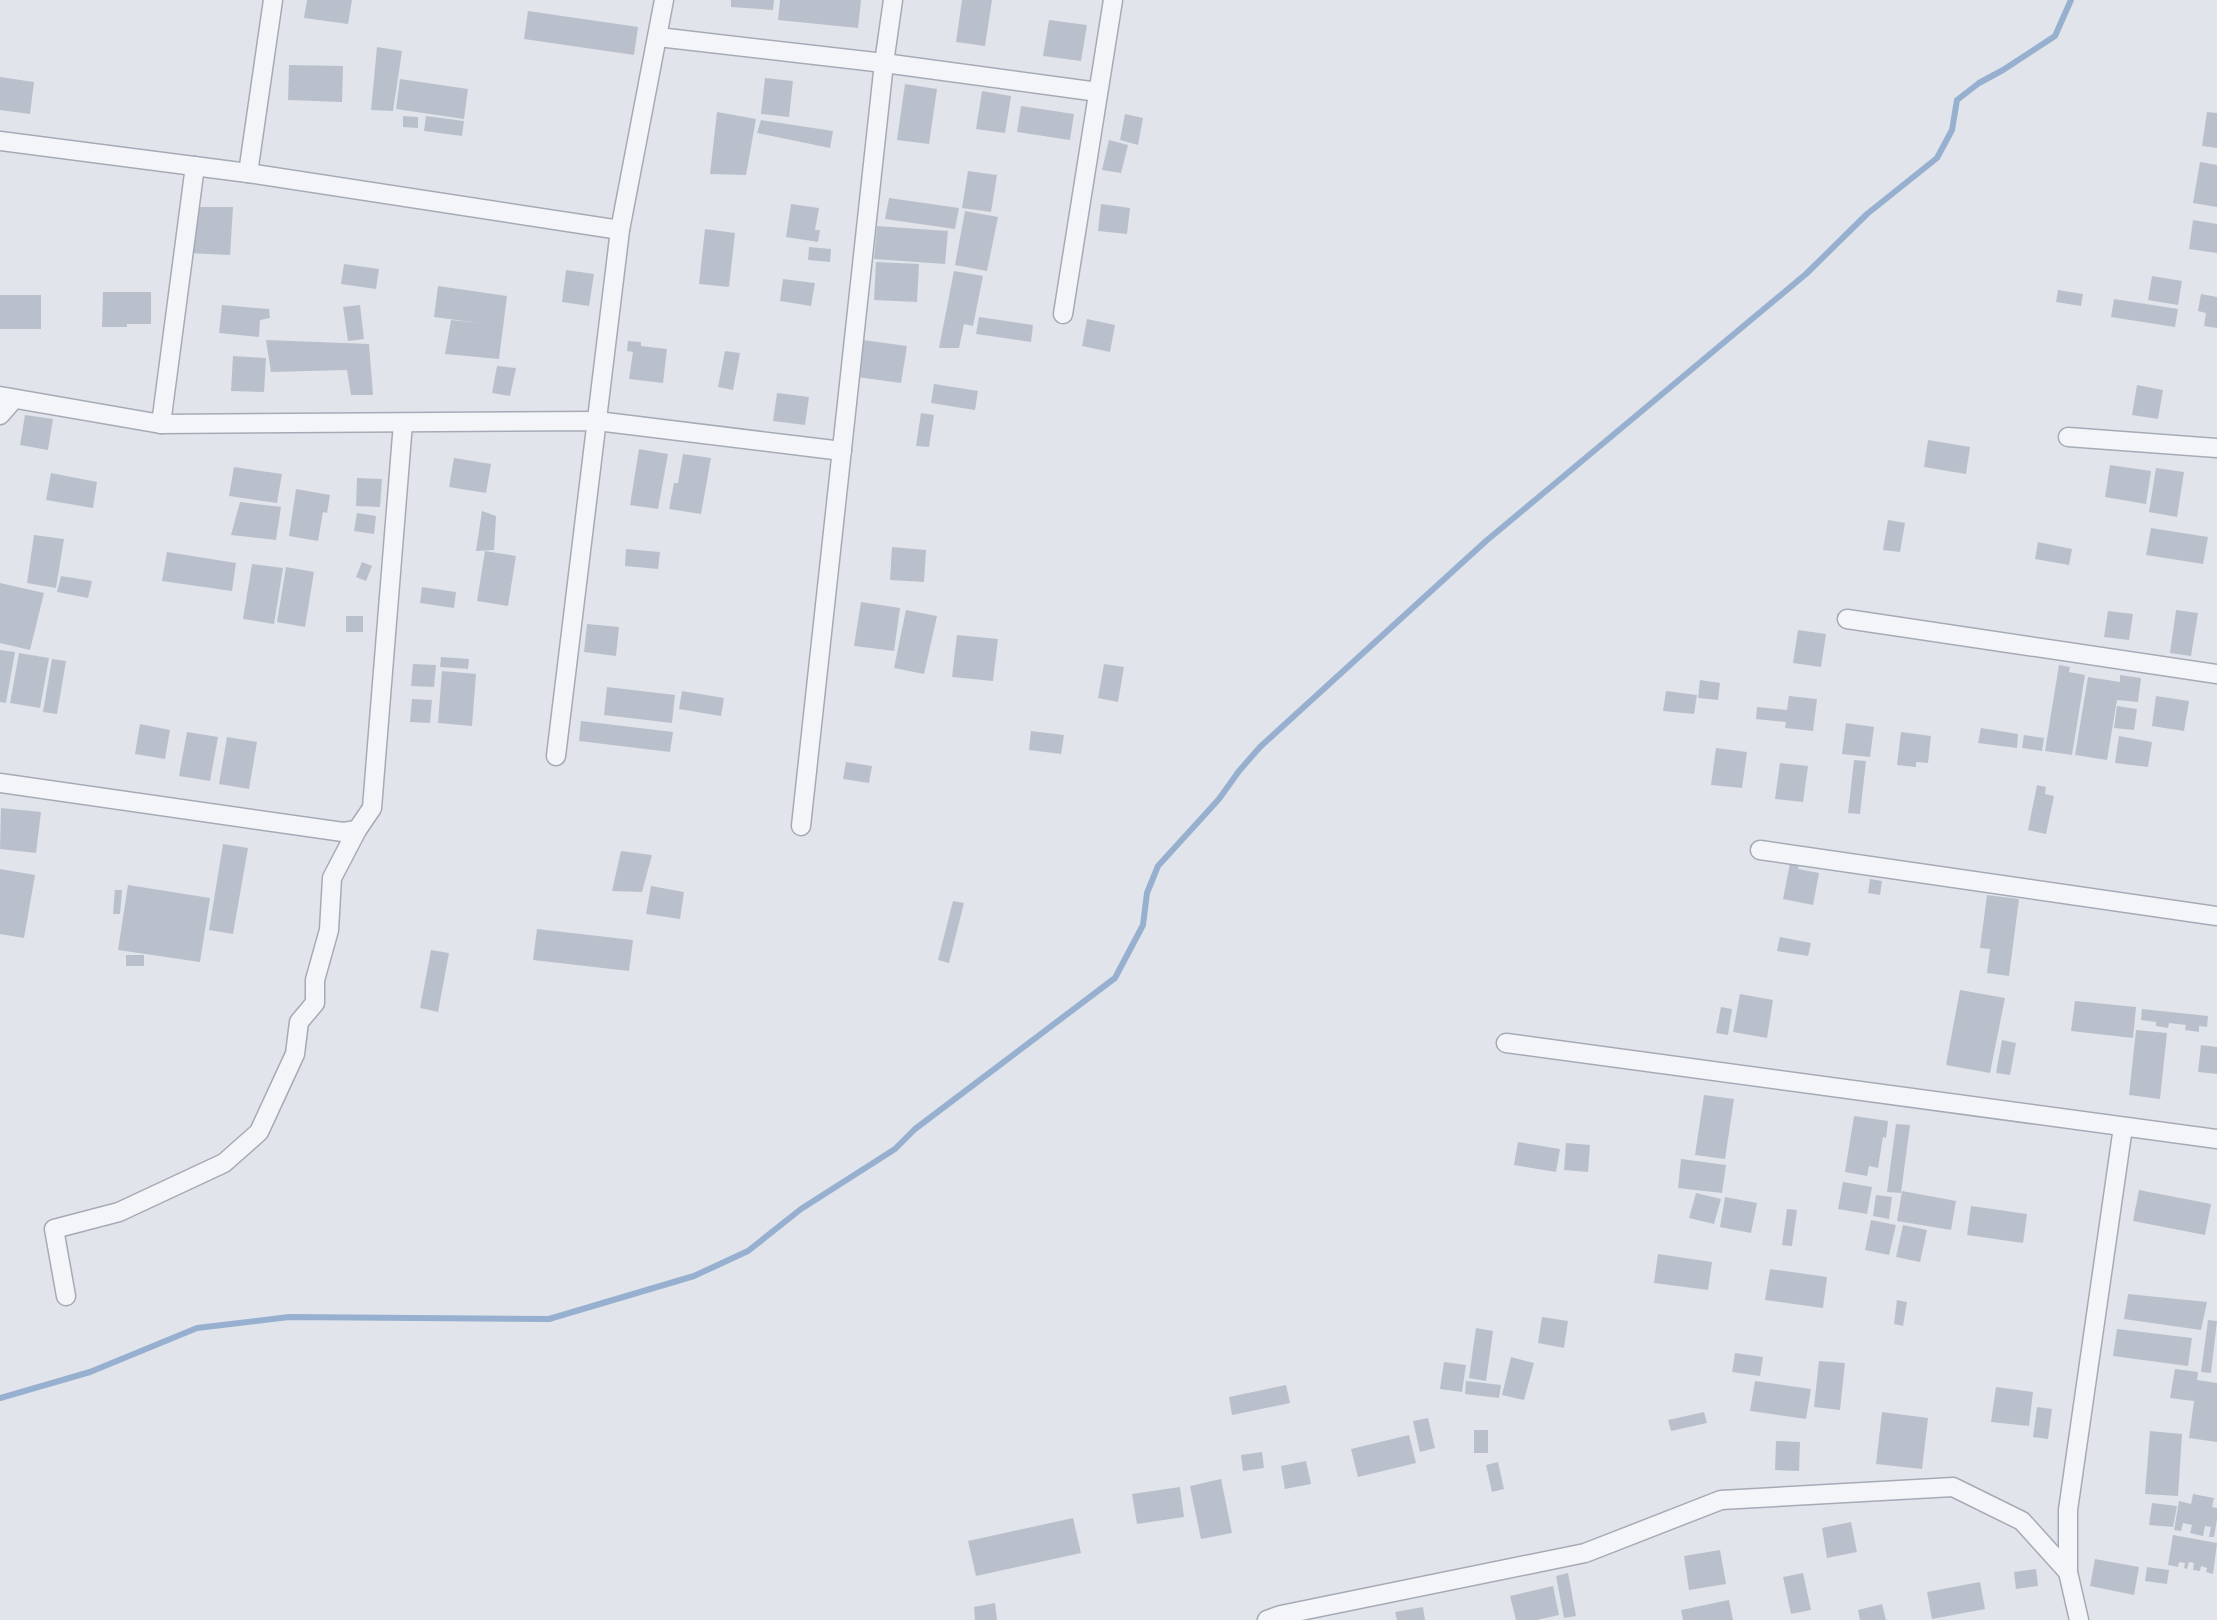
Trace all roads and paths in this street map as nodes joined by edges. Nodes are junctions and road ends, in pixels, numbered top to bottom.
1 (273, 0) edge
2 (664, 0) edge
3 (893, 0) edge
4 (1113, 0) edge
5 (658, 37) junction
6 (884, 63) junction
7 (1098, 92) junction
8 (0, 141) edge
9 (195, 166) junction
10 (248, 173) junction
11 (620, 230) junction
12 (1063, 314) dead end
13 (7, 397) edge
14 (0, 415) edge
15 (597, 421) junction
16 (403, 423) junction
17 (161, 424) junction
18 (2068, 437) dead end
19 (2217, 448) edge
20 (842, 451) junction
21 (1847, 619) dead end
22 (2217, 674) edge
23 (556, 756) dead end
24 (0, 783) edge
25 (801, 826) dead end
26 (357, 830) junction
27 (1760, 850) dead end
28 (2217, 916) edge
29 (1506, 1043) dead end
30 (2123, 1127) junction
31 (2217, 1139) edge
32 (66, 1296) dead end
33 (2068, 1572) junction
34 (1267, 1620) edge
35 (2079, 1620) edge

1 - 10 street
2 - 5 street
3 - 6 street
4 - 7 street
5 - 6 street
5 - 11 street
6 - 7 street
6 - 20 street
7 - 12 street
8 - 9 street
9 - 10 street
9 - 17 street
10 - 11 street
11 - 15 street
13 - 14 street
13 - 17 street
15 - 16 street
15 - 20 street
15 - 23 street
16 - 17 street
16 - 26 street
18 - 19 street
20 - 25 street
21 - 22 street
24 - 26 street
26 - 32 street
27 - 28 street
29 - 30 street
30 - 31 street
30 - 33 street
33 - 34 street
33 - 35 street

